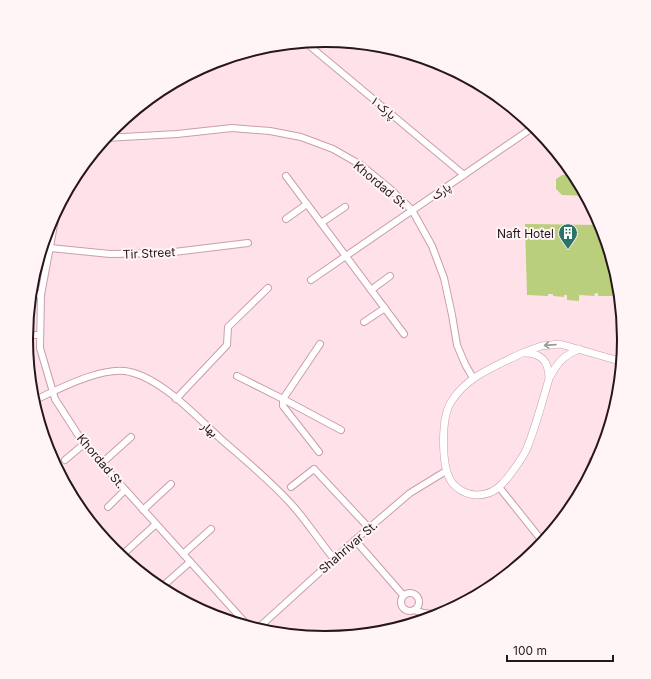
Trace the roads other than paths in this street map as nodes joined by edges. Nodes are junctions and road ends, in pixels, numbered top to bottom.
1 (311, 48) edge
2 (529, 130) edge
3 (115, 137) edge
4 (464, 175) junction
5 (286, 176) dead end
6 (308, 204) junction
7 (345, 207) dead end
8 (412, 210) junction
9 (286, 219) dead end
10 (321, 223) junction
11 (53, 234) edge
12 (248, 243) dead end
13 (50, 248) junction
14 (346, 256) junction
15 (390, 276) dead end
16 (311, 280) dead end
17 (268, 288) dead end
18 (371, 290) junction
19 (37, 294) edge
20 (41, 295) junction
21 (385, 308) junction
22 (364, 322) dead end
23 (404, 334) dead end
24 (33, 335) edge
25 (40, 335) junction
26 (320, 344) dead end
27 (579, 349) junction
28 (522, 353) junction
29 (617, 360) edge
30 (237, 376) dead end
31 (473, 378) junction
32 (549, 379) junction
33 (52, 392) junction
34 (39, 398) edge
35 (176, 399) junction
36 (283, 399) junction
37 (341, 430) dead end
38 (131, 437) dead end
39 (84, 444) junction
40 (319, 452) dead end
41 (65, 460) dead end
42 (101, 464) junction
43 (446, 471) junction
44 (171, 484) dead end
45 (291, 487) dead end
46 (499, 487) junction
47 (125, 490) junction
48 (108, 506) dead end
49 (143, 510) junction
50 (156, 524) junction
51 (369, 528) junction
52 (211, 529) dead end
53 (540, 538) edge
54 (355, 540) junction
55 (125, 552) edge
56 (183, 554) junction
57 (334, 559) junction
58 (190, 562) junction
59 (165, 584) edge
60 (403, 595) junction
61 (414, 610) junction
62 (426, 614) edge
63 (242, 620) edge
64 (262, 625) edge

1 - 4 street, پارک ۱
2 - 4 street, پارک
3 - 8 street, Khordad St.
4 - 8 street, پارک
5 - 6 street
6 - 9 street
6 - 10 street
7 - 10 street
8 - 14 street, پارک
8 - 31 street, Khordad St.
10 - 14 street
11 - 13 street, Khordad St.
12 - 13 street, Tir Street
13 - 20 street, Khordad St.
14 - 16 street, پارک
14 - 18 street
15 - 18 street
17 - 35 street
18 - 21 street
19 - 20 street
20 - 25 street, Khordad St.
21 - 22 street
21 - 23 street
24 - 25 street
25 - 33 street, Khordad St.
26 - 36 street
27 -> 28 street
27 - 29 street
27 - 32 street
28 - 31 street
28 - 32 street
30 - 36 street
31 - 43 street
32 - 46 street
33 - 34 street, بهار
33 - 35 street, بهار
33 - 39 street, Khordad St.
35 - 57 street, بهار
36 - 37 street
36 - 40 street
38 - 42 street
39 - 41 street
39 - 42 street, Khordad St.
42 - 47 street, Khordad St.
43 - 46 street
43 - 51 street, Shahrivar St.
44 - 49 street
45 - 51 street
46 - 53 street
47 - 48 street
47 - 49 street, Khordad St.
49 - 50 street, Khordad St.
50 - 55 street
50 - 56 street, Khordad St.
51 - 54 street, Shahrivar St.
52 - 56 street
54 - 57 street, Shahrivar St.
54 - 60 street
56 - 58 street, Khordad St.
57 - 64 street, Shahrivar St.
58 - 59 street
58 - 63 street, Khordad St.
60 - 61 street
60 - 61 street
61 - 62 street

